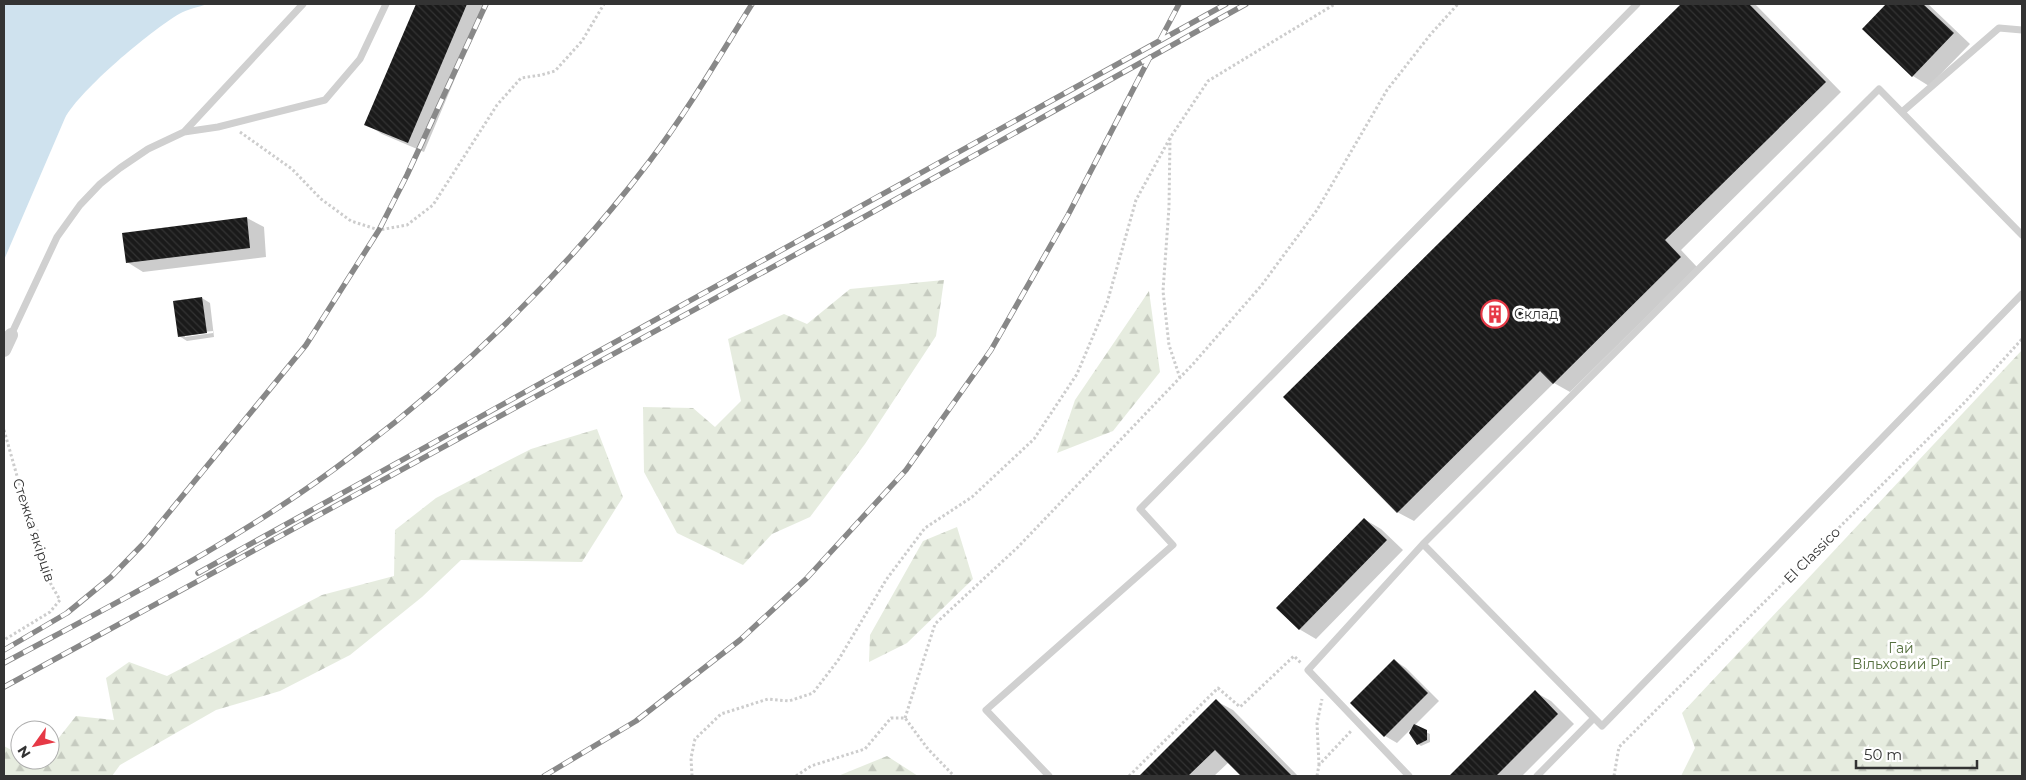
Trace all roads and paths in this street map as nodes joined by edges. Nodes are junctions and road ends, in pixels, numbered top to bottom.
1 (303, 4) edge
2 (386, 4) edge
3 (604, 4) edge
4 (1336, 4) edge
5 (1458, 4) edge
6 (1637, 4) edge
7 (2022, 30) edge
8 (1902, 112) junction
9 (230, 124) junction
10 (184, 132) junction
11 (1170, 138) junction
12 (2022, 235) edge
13 (2022, 294) edge
14 (11, 335) joint
15 (2022, 339) edge
16 (4, 350) edge
17 (1180, 378) junction
18 (4, 430) edge
19 (1423, 544) junction
20 (4, 640) edge
21 (1308, 670) junction
22 (1325, 688) junction
23 (905, 718) junction
24 (1594, 718) junction
25 (1358, 723) junction
26 (1319, 765) junction
27 (692, 776) edge
28 (796, 776) edge
29 (954, 776) edge
30 (1049, 776) edge
31 (1129, 776) edge
32 (1317, 776) edge
33 (1409, 776) edge
34 (1537, 776) edge
35 (1614, 776) edge

1 - 10 lane
2 - 9 lane
3 - 9 path
4 - 11 path
5 - 17 path
6 - 30 lane
7 - 8 lane
8 - 12 lane
8 - 19 lane
9 - 10 lane
10 - 14 lane
11 - 17 path
11 - 27 path
13 - 24 lane
14 - 16 street
15 - 35 path, El Classico
17 - 23 path
18 - 20 path, Стежка якірців
19 - 21 lane
19 - 24 lane
21 - 22 lane
21 - 31 path
22 - 25 lane
22 - 26 path
23 - 28 path
23 - 29 path
24 - 34 lane
25 - 26 path
25 - 33 lane
26 - 32 path

